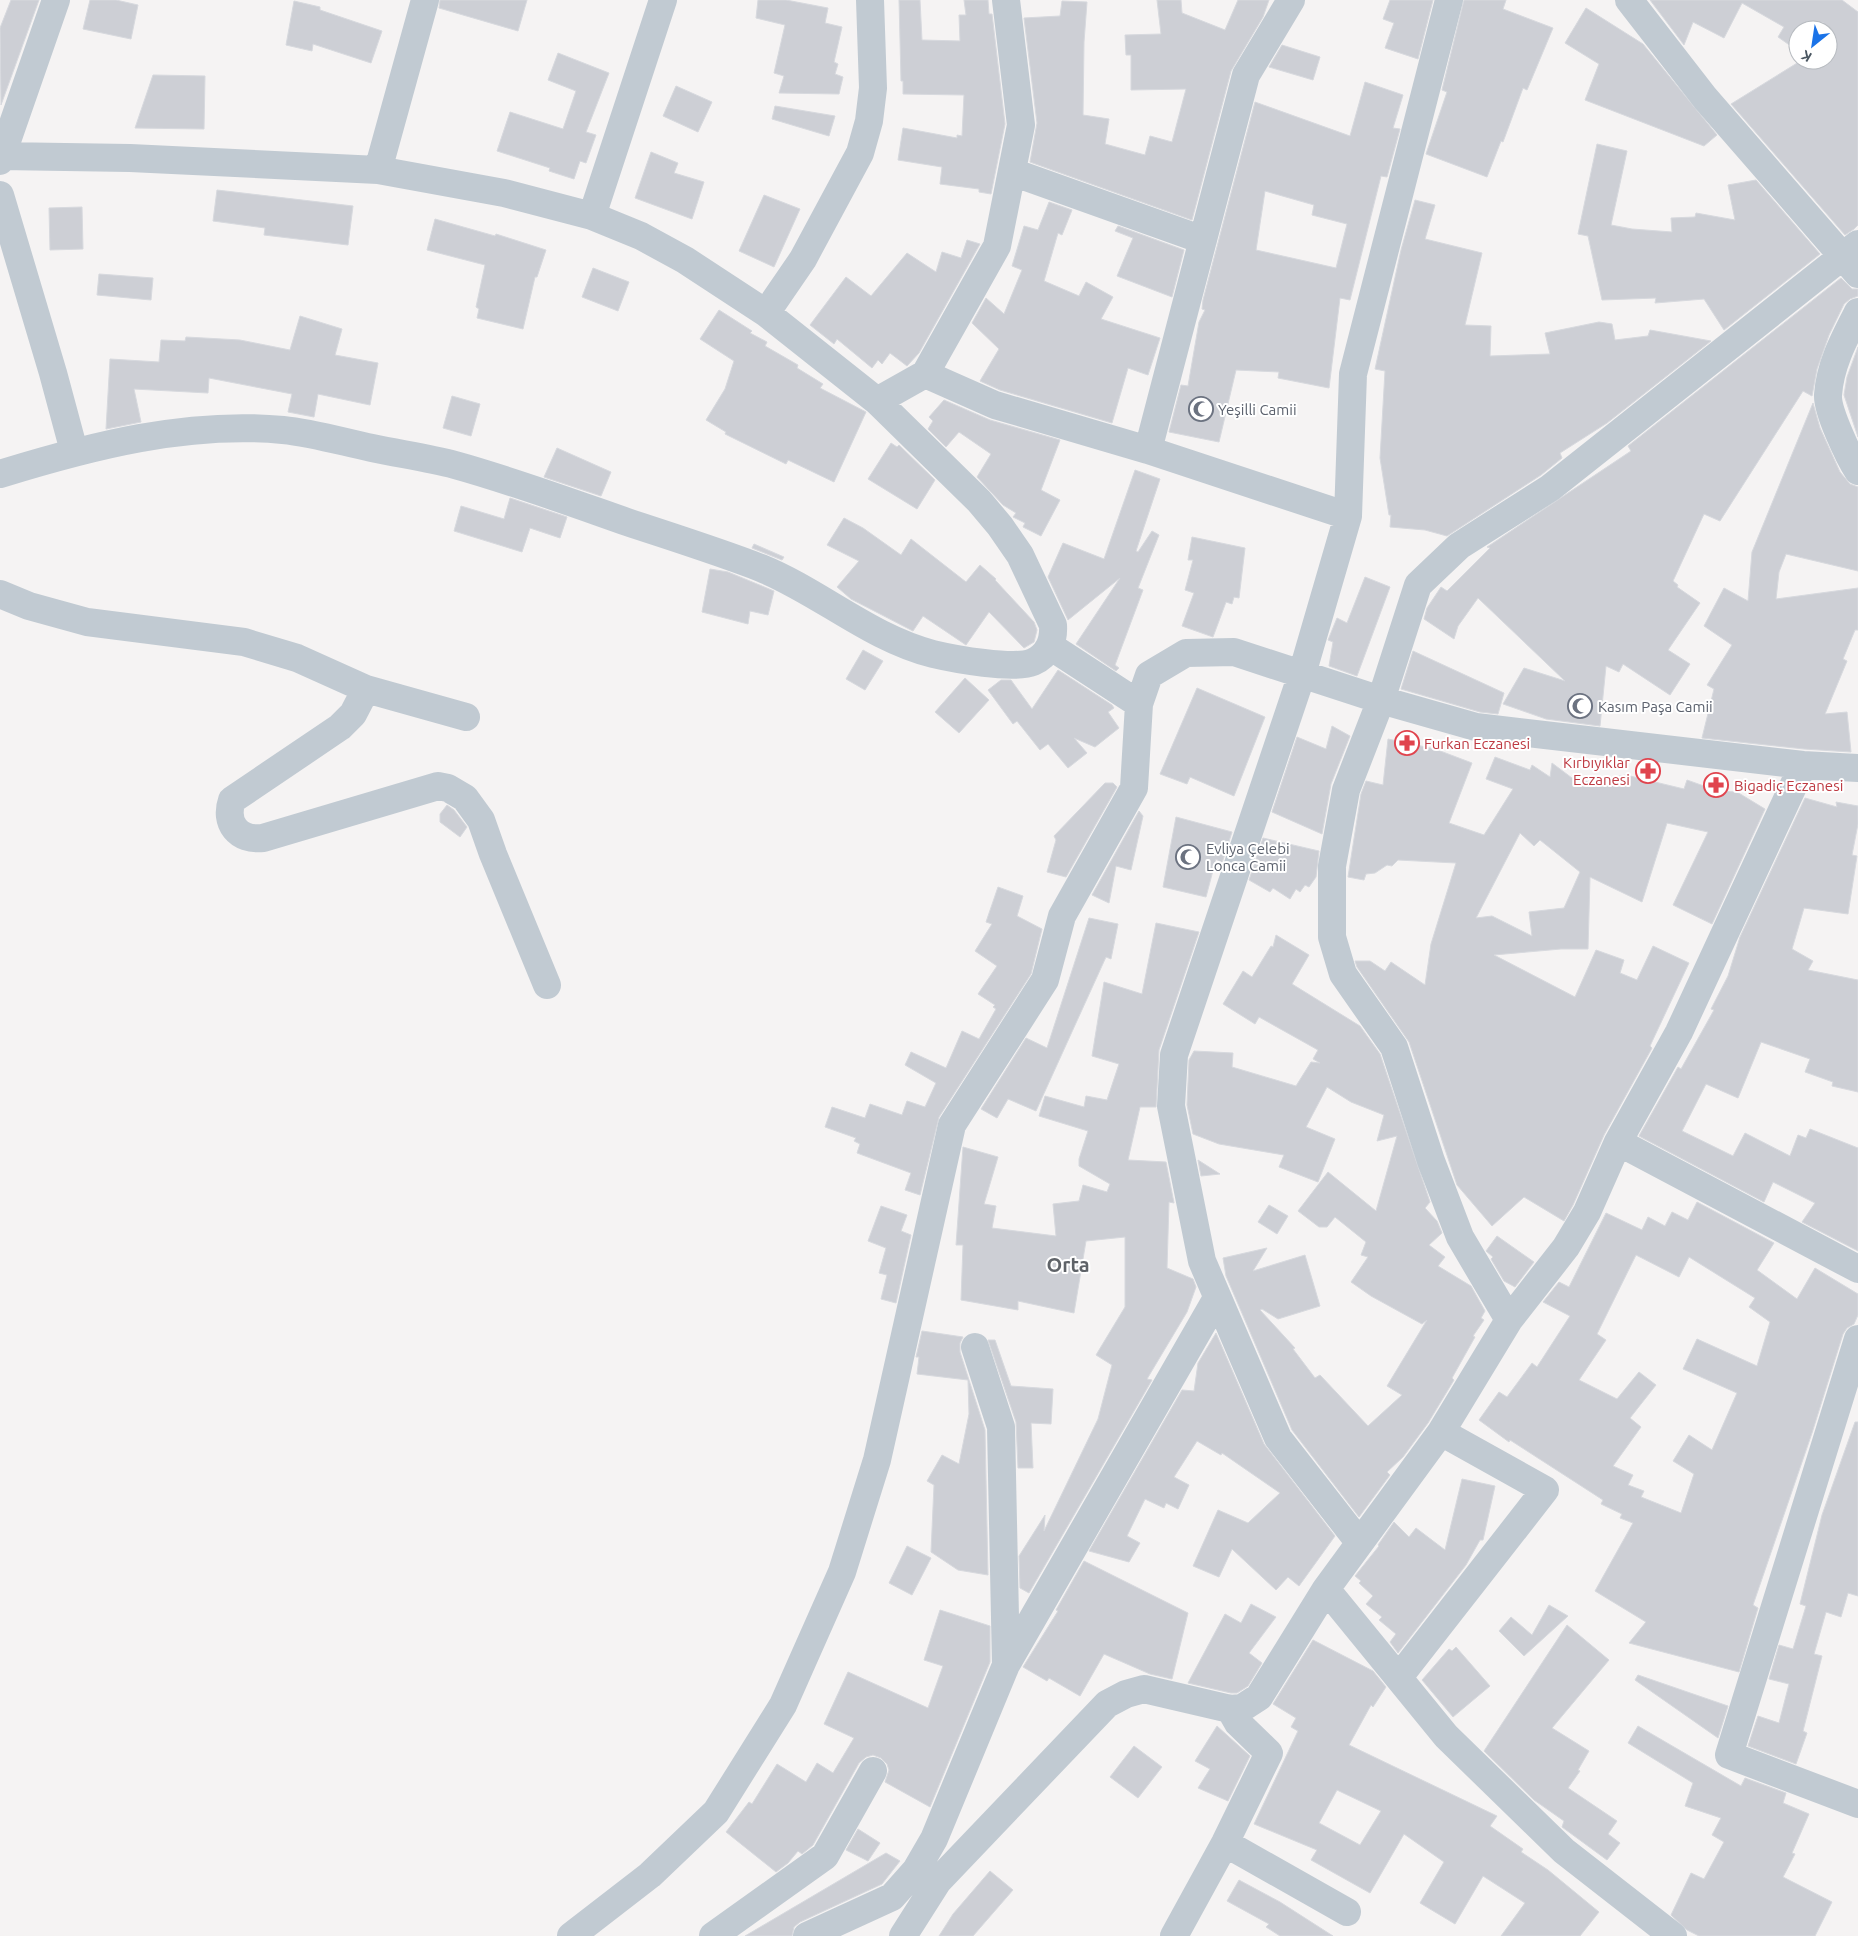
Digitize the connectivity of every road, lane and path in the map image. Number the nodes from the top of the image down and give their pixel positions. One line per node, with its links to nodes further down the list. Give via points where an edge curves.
1 (56, 0): 9 (street)
2 (663, 0): 13 (street)
3 (870, 0): 16 (street, via 873,88 869,121 860,153 802,259)
4 (1006, 0): 11 (street, via 1021,125)
5 (1291, 0): 14 (street, via 1246,76)
6 (1449, 0): 24 (street, via 1353,374)
7 (1629, 0): 15 (street, via 1705,98)
8 (420, 1): 10 (street)
9 (0, 158): 10 (street, via 130,158)
10 (378, 170): 13 (street, via 504,193)
11 (1012, 172): 14 (street); 18 (street, via 997,246)
12 (0, 195): 21 (street)
13 (592, 216): 16 (street, via 641,236 686,260)
14 (1202, 240): 20 (street)
15 (1853, 259): 29 (street, via 1550,488 1459,546 1418,585)
16 (766, 312): 19 (street)
17 (1858, 312): 22 (street, via 1837,351 1828,397 1846,452)
18 (925, 374): 19 (street); 20 (street, via 995,405)
19 (877, 401): 26 (street, via 979,501 1010,540 1053,624)
20 (1148, 450): 24 (street)
21 (74, 451): 23 (street); 26 (street, via 185,431 285,430 453,464 651,530 762,569 796,584 883,635 933,654 974,662 1023,664 1043,656)
22 (1858, 471)
23 (0, 474)
24 (1348, 516): 27 (street)
25 (0, 594): 28 (street, via 29,606 87,622 244,642 297,658)
26 (1050, 646): 30 (street)
27 (1302, 674): 29 (street); 30 (street, via 1234,652 1186,653 1149,676); 37 (street, via 1174,1055 1171,1106 1202,1261)
28 (366, 689): 31 (street); 34 (street, via 352,714 340,727 232,800 229,818 233,827 246,838 262,838 438,786 457,792 475,808 482,820)
29 (1380, 700): 32 (street, via 1476,727); 38 (street, via 1346,790 1332,866 1332,937 1342,974 1394,1047 1431,1162 1460,1237)
30 (1139, 704): 54 (street, via 1134,788 1062,916 1045,980 952,1124 877,1460 842,1572 783,1705 716,1812 650,1875)
31 (466, 717)
32 (1803, 766): 33 (street); 35 (street, via 1679,1032)
33 (1858, 768)
34 (547, 985)
35 (1618, 1142): 36 (street); 38 (street, via 1587,1212 1566,1247)
36 (1858, 1270)
37 (1217, 1298): 42 (street, via 1278,1438); 44 (street)
38 (1509, 1320): 41 (street)
39 (1858, 1339): 48 (street, via 1729,1755)
40 (975, 1347): 44 (street, via 1001,1426)
41 (1441, 1432): 42 (street); 45 (street, via 1545,1490)
42 (1359, 1542): 43 (street)
43 (1326, 1588): 45 (street); 46 (street, via 1259,1698 1242,1708)
44 (1006, 1665): 51 (street, via 934,1839 916,1870)
45 (1399, 1677): 58 (street, via 1446,1736 1564,1851)
46 (1230, 1709): 49 (street, via 1238,1723 1269,1754); 50 (street, via 1144,1689 1107,1704)
47 (873, 1771): 55 (street, via 825,1856)
48 (1858, 1804)
49 (1226, 1843): 52 (street); 57 (street)
50 (938, 1881): 51 (street); 53 (street)
51 (892, 1897): 56 (street)
52 (1347, 1912)
53 (899, 1934)
54 (571, 1936)
55 (713, 1936)
56 (807, 1936)
57 (1174, 1936)
58 (1673, 1936)

